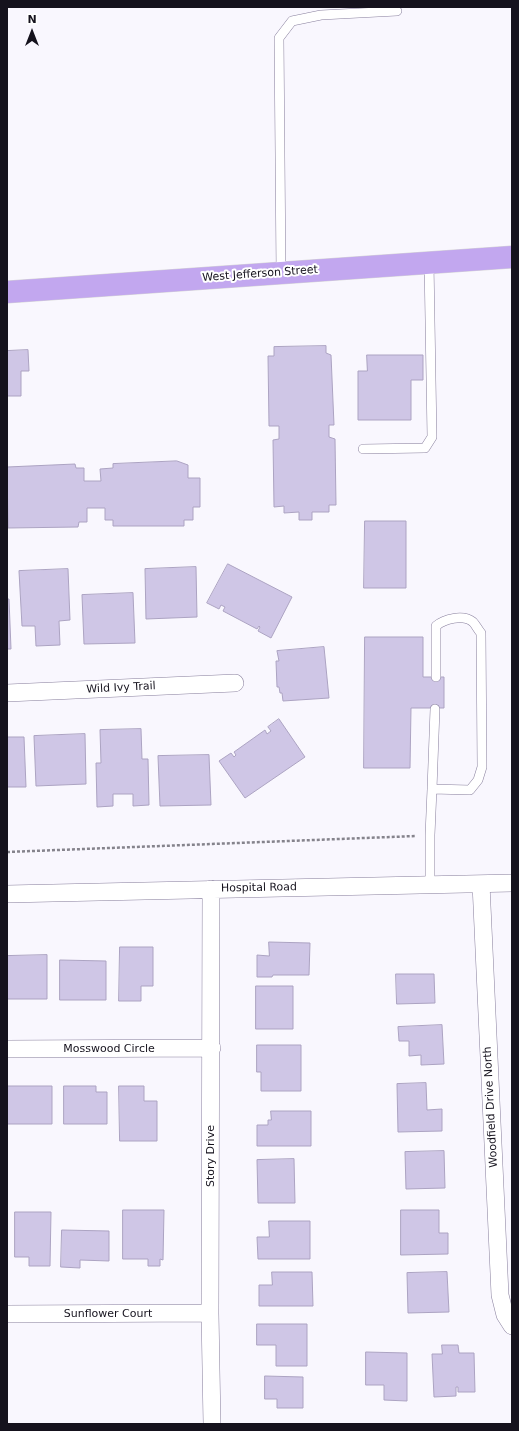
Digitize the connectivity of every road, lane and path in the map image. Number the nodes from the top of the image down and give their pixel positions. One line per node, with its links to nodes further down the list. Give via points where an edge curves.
1 (397, 11): 4 (lane, via 321,16 292,21 279,38)
2 (512, 257): 3 (main road, West Jefferson Street)
3 (429, 262): 4 (main road, West Jefferson Street); 6 (lane, via 432,437 425,448)
4 (281, 273): 5 (main road, West Jefferson Street)
5 (7, 292)
6 (363, 449)
7 (436, 677): 11 (lane, via 436,626 443,620 461,619 472,622 481,633 482,767 478,780 470,790)
8 (235, 683): 9 (street, Wild Ivy Trail)
9 (7, 693)
10 (435, 709): 11 (lane)
11 (432, 789): 12 (lane)
12 (430, 835): 13 (path); 15 (lane)
13 (7, 852)
14 (512, 883): 16 (street, Hospital Road)
15 (430, 884): 16 (street, Hospital Road); 17 (street, Hospital Road)
16 (481, 884): 23 (street, Woodfield Drive North, via 500,1295 505,1315)
17 (211, 889): 18 (street, Hospital Road); 19 (street, Story Drive)
18 (7, 894)
19 (212, 1048): 20 (street, Mosswood Circle); 21 (street, Story Drive)
20 (7, 1049)
21 (210, 1313): 22 (street, Sunflower Court); 24 (street, Story Drive)
22 (7, 1314)
23 (512, 1326)
24 (212, 1424)

